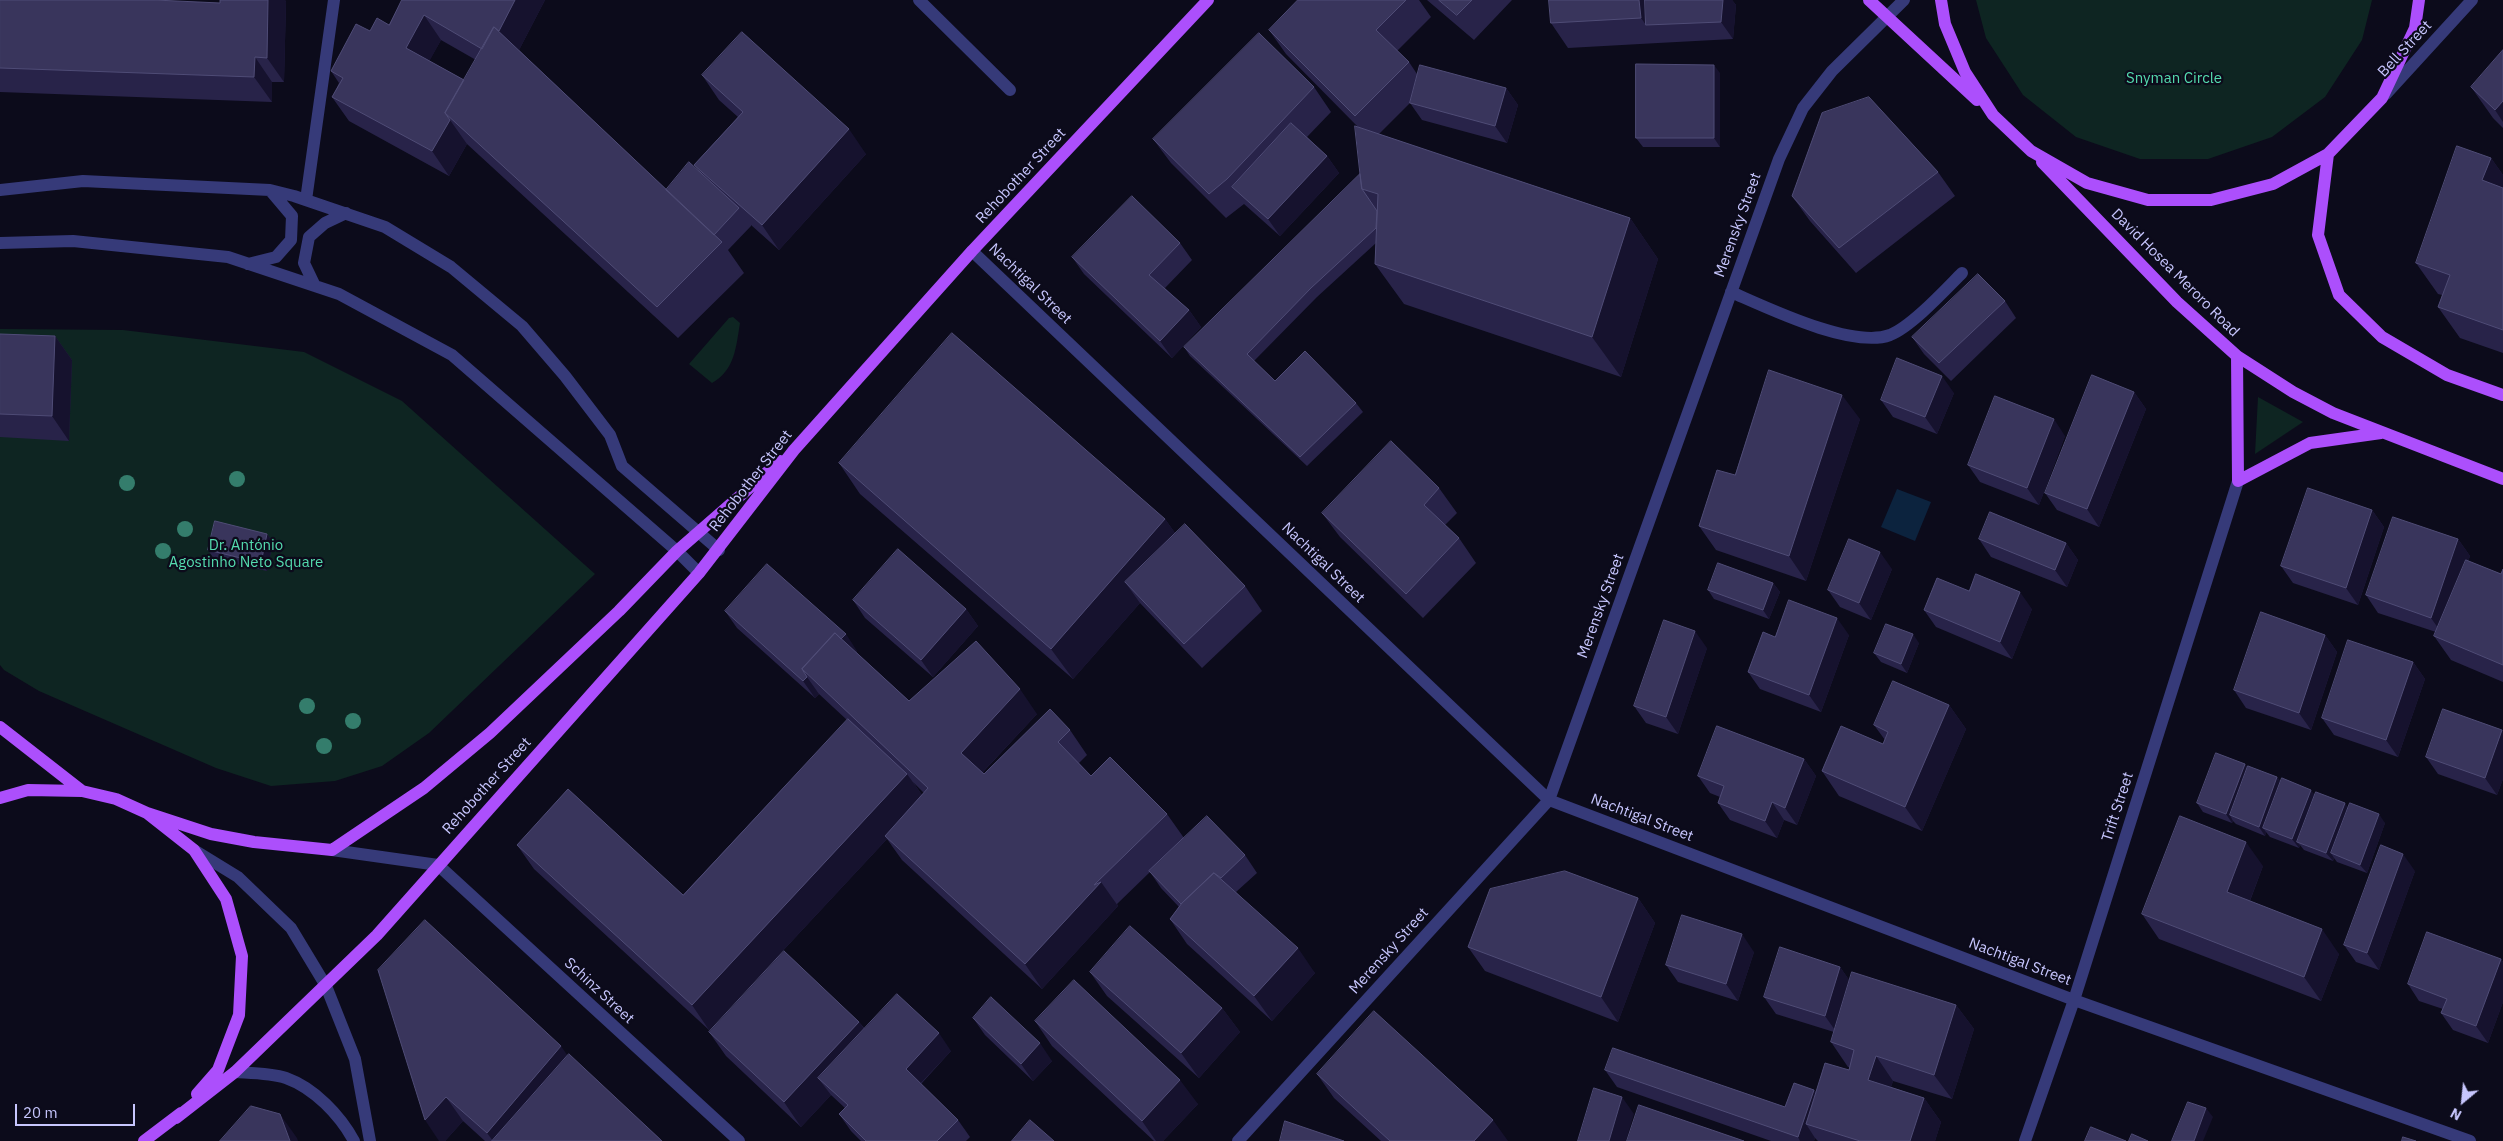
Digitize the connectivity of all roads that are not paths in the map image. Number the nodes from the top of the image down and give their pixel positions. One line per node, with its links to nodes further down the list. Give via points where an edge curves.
1 (334, 0): 17 (street)
2 (919, 0): 10 (street)
3 (1208, 0): 20 (main road, Rehobother Street)
4 (1870, 0): 9 (main road)
5 (1904, 0): 9 (street, Merensky Street)
6 (1941, 0): 12 (main road, via 1945,24 1965,72)
7 (2419, 0): 11 (main road, via 2415,28)
8 (2472, 0): 11 (street, Bell Street)
9 (1886, 15): 12 (main road); 24 (street, Merensky Street, via 1832,71 1804,108 1779,159)
10 (1010, 90)
11 (2382, 98): 14 (main road)
12 (1993, 115): 13 (main road)
13 (2031, 151): 14 (main road, via 2087,183 2148,200 2212,200 2273,184); 25 (main road, David Hosea Meroro Road, via 2178,302)
14 (2328, 154): 26 (main road, via 2318,236 2339,295 2382,338 2447,375)
15 (0, 190): 16 (street, via 83,182)
16 (270, 190): 17 (street); 21 (street, via 292,216 291,240 276,257)
17 (306, 200): 18 (street)
18 (346, 213): 23 (street, via 325,223 310,237 304,263); 31 (street, via 386,227 451,267 522,326 610,435 622,466)
19 (0, 243): 21 (street, via 73,241 228,257)
20 (972, 252): 28 (main road, Rehobother Street); 38 (street, Nachtigal Street)
21 (248, 264): 23 (street)
22 (1962, 273): 24 (street, via 1915,317 1891,334 1866,339 1799,320)
23 (315, 286): 33 (street, via 339,294 452,355)
24 (1731, 292): 38 (street, Merensky Street)
25 (2237, 356): 27 (main road, David Hosea Meroro Road, via 2293,392); 30 (main road)
26 (2503, 395)
27 (2381, 433): 29 (main road, David Hosea Meroro Road); 30 (main road, via 2310,443)
28 (794, 450): 31 (main road); 32 (main road, Rehobother Street)
29 (2503, 479)
30 (2238, 482): 44 (street, Trift Street)
31 (699, 531): 32 (street); 33 (main road)
32 (719, 550): 34 (main road, Rehobother Street)
33 (677, 551): 34 (street); 41 (main road, via 619,611 490,733 424,788)
34 (699, 574): 42 (main road, Rehobother Street)
35 (0, 727): 36 (main road)
36 (82, 790): 37 (main road, via 28,790); 39 (main road, via 116,798)
37 (0, 798)
38 (1549, 800): 44 (street, Nachtigal Street); 51 (street, Merensky Street)
39 (147, 813): 40 (main road); 41 (main road, via 211,834)
40 (194, 850): 43 (street, via 238,877 291,928); 46 (main road, via 226,899 242,956 239,1015 218,1070)
41 (332, 850): 42 (street)
42 (438, 865): 43 (main road, Rehobother Street, via 377,935); 50 (street, Schinz Street)
43 (326, 986): 45 (main road, Rehobother Street); 49 (street, via 355,1059)
44 (2074, 1000): 52 (street, Trift Street); 53 (street, Nachtigal Street)
45 (235, 1072): 46 (main road, Rehobother Street); 48 (street, via 284,1077 302,1085 315,1094)
46 (176, 1118): 47 (main road)
47 (144, 1141)
48 (354, 1141)
49 (370, 1141)
50 (739, 1141)
51 (1238, 1141)
52 (2025, 1141)
53 (2470, 1141)

